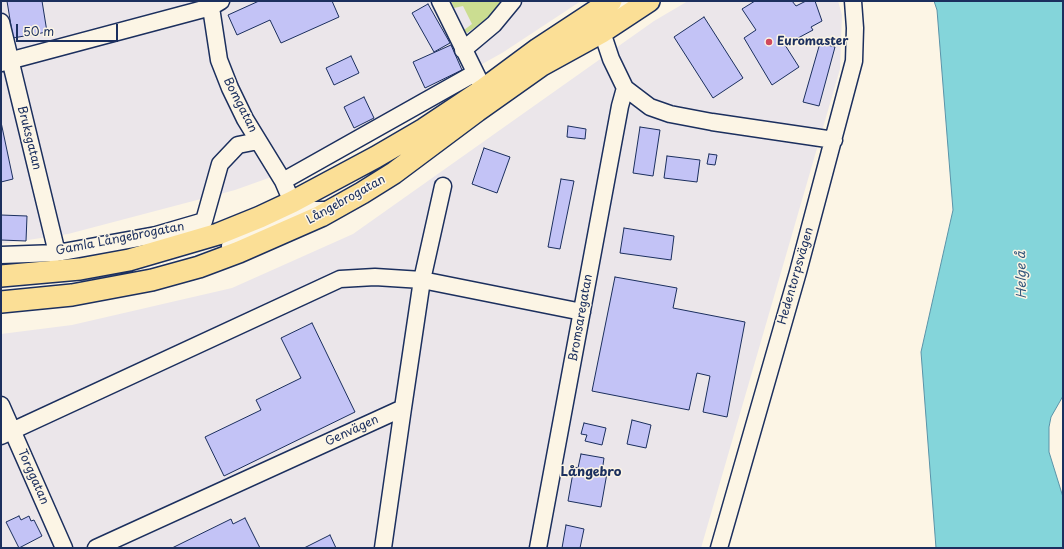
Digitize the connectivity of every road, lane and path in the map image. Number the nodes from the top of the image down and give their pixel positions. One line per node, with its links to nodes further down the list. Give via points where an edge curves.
1 (440, 1): 10 (street)
2 (513, 1): 10 (street, via 494,24)
3 (611, 1): 12 (main road, Långebrogatan, via 538,49)
4 (629, 1): 9 (street, via 604,20)
5 (649, 1): 9 (main road, Långebrogatan)
6 (853, 1): 14 (street, Hedentorpsvägen, via 854,61)
7 (214, 3): 11 (street); 15 (street, Bomgatan, via 219,60 230,88)
8 (1, 22): 11 (street, Bruksgatan)
9 (602, 32): 13 (street); 19 (main road, Långebrogatan, via 542,65 394,173)
10 (463, 50): 12 (street)
11 (6, 62): 20 (street, Bruksgatan)
12 (480, 81): 16 (street); 18 (main road, Långebrogatan, via 376,157)
13 (625, 88): 14 (street, via 650,107 670,114); 28 (street, Bromsaregatan)
14 (834, 140): 36 (street, Hedentorpsvägen)
15 (258, 141): 16 (street, Bomgatan); 20 (street, Gamla Långebrogatan, via 238,145 220,164 204,221 156,235)
16 (282, 181): 18 (street, Bomgatan)
17 (443, 186): 25 (street)
18 (292, 202): 19 (street, via 307,210); 22 (main road, Långebrogatan, via 218,234); 23 (street, via 292,211 288,216 239,241)
19 (332, 210): 23 (main road, Långebrogatan, via 239,252)
20 (57, 253): 21 (street, Gamla Långebrogatan)
21 (1, 255)
22 (107, 265): 24 (main road, Långebrogatan); 26 (street, via 53,281)
23 (198, 267): 27 (main road, Långebrogatan, via 106,290)
24 (1, 276)
25 (422, 280): 28 (street); 30 (street); 31 (street, via 375,277 340,279)
26 (1, 286)
27 (1, 302)
28 (582, 312): 35 (street, Bromsaregatan)
29 (1, 405): 31 (street, Torggatan)
30 (403, 408): 33 (street, Genvägen); 34 (street)
31 (6, 433): 32 (street, Torggatan)
32 (64, 548)
33 (96, 548)
34 (383, 548)
35 (538, 548)
36 (719, 548)

